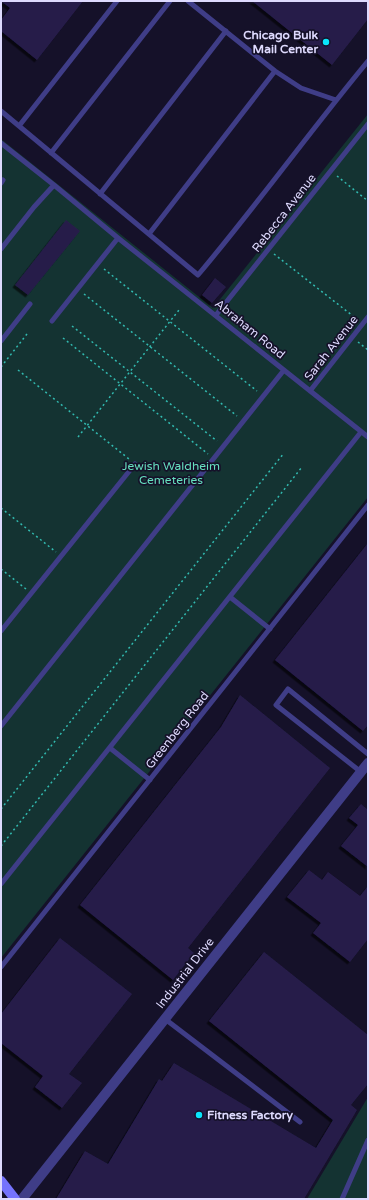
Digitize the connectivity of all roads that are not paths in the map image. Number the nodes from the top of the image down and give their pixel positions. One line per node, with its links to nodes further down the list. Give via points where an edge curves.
1 (117, 1): 10 (lane)
2 (170, 1): 12 (lane)
3 (188, 1): 4 (lane)
4 (226, 31): 6 (lane); 14 (lane)
5 (368, 61): 7 (lane)
6 (275, 70): 7 (lane, via 301,88); 15 (lane)
7 (336, 100): 15 (lane, via 198,275)
8 (1, 111): 10 (lane)
9 (368, 124): 19 (lane, Rebecca Avenue)
10 (19, 126): 12 (lane)
11 (1, 144): 13 (lane, Abraham Road)
12 (51, 153): 14 (lane)
13 (54, 185): 16 (lane, Abraham Road); 17 (lane)
14 (100, 194): 15 (lane)
15 (149, 234)
16 (118, 238): 19 (lane, Abraham Road); 21 (lane)
17 (1, 249)
18 (30, 304): 22 (lane)
19 (216, 315): 23 (lane, Abraham Road)
20 (368, 316): 24 (lane, Sarah Avenue)
21 (52, 321)
22 (1, 341)
23 (284, 370): 24 (lane, Abraham Road); 32 (lane)
24 (310, 391): 25 (lane, Abraham Road)
25 (361, 432): 26 (lane, Abraham Road); 29 (lane)
26 (368, 437)
27 (135, 464): 31 (lane)
28 (368, 505): 30 (lane, Greenberg Road)
29 (230, 597): 30 (lane); 33 (lane)
30 (270, 629): 37 (lane, Greenberg Road)
31 (1, 631)
32 (1, 726)
33 (110, 748): 37 (lane); 38 (lane)
34 (368, 754): 36 (lane, via 288,689 276,705)
35 (368, 763): 36 (street, Industrial Drive)
36 (361, 772): 40 (street, Industrial Drive)
37 (150, 780): 39 (lane, Greenberg Road)
38 (1, 884)
39 (1, 967)
40 (165, 1018): 41 (lane); 45 (street, Industrial Drive)
41 (300, 1122)
42 (368, 1140): 46 (lane)
43 (1, 1181): 44 (main road)
44 (15, 1199)
45 (22, 1199)
46 (342, 1199)

